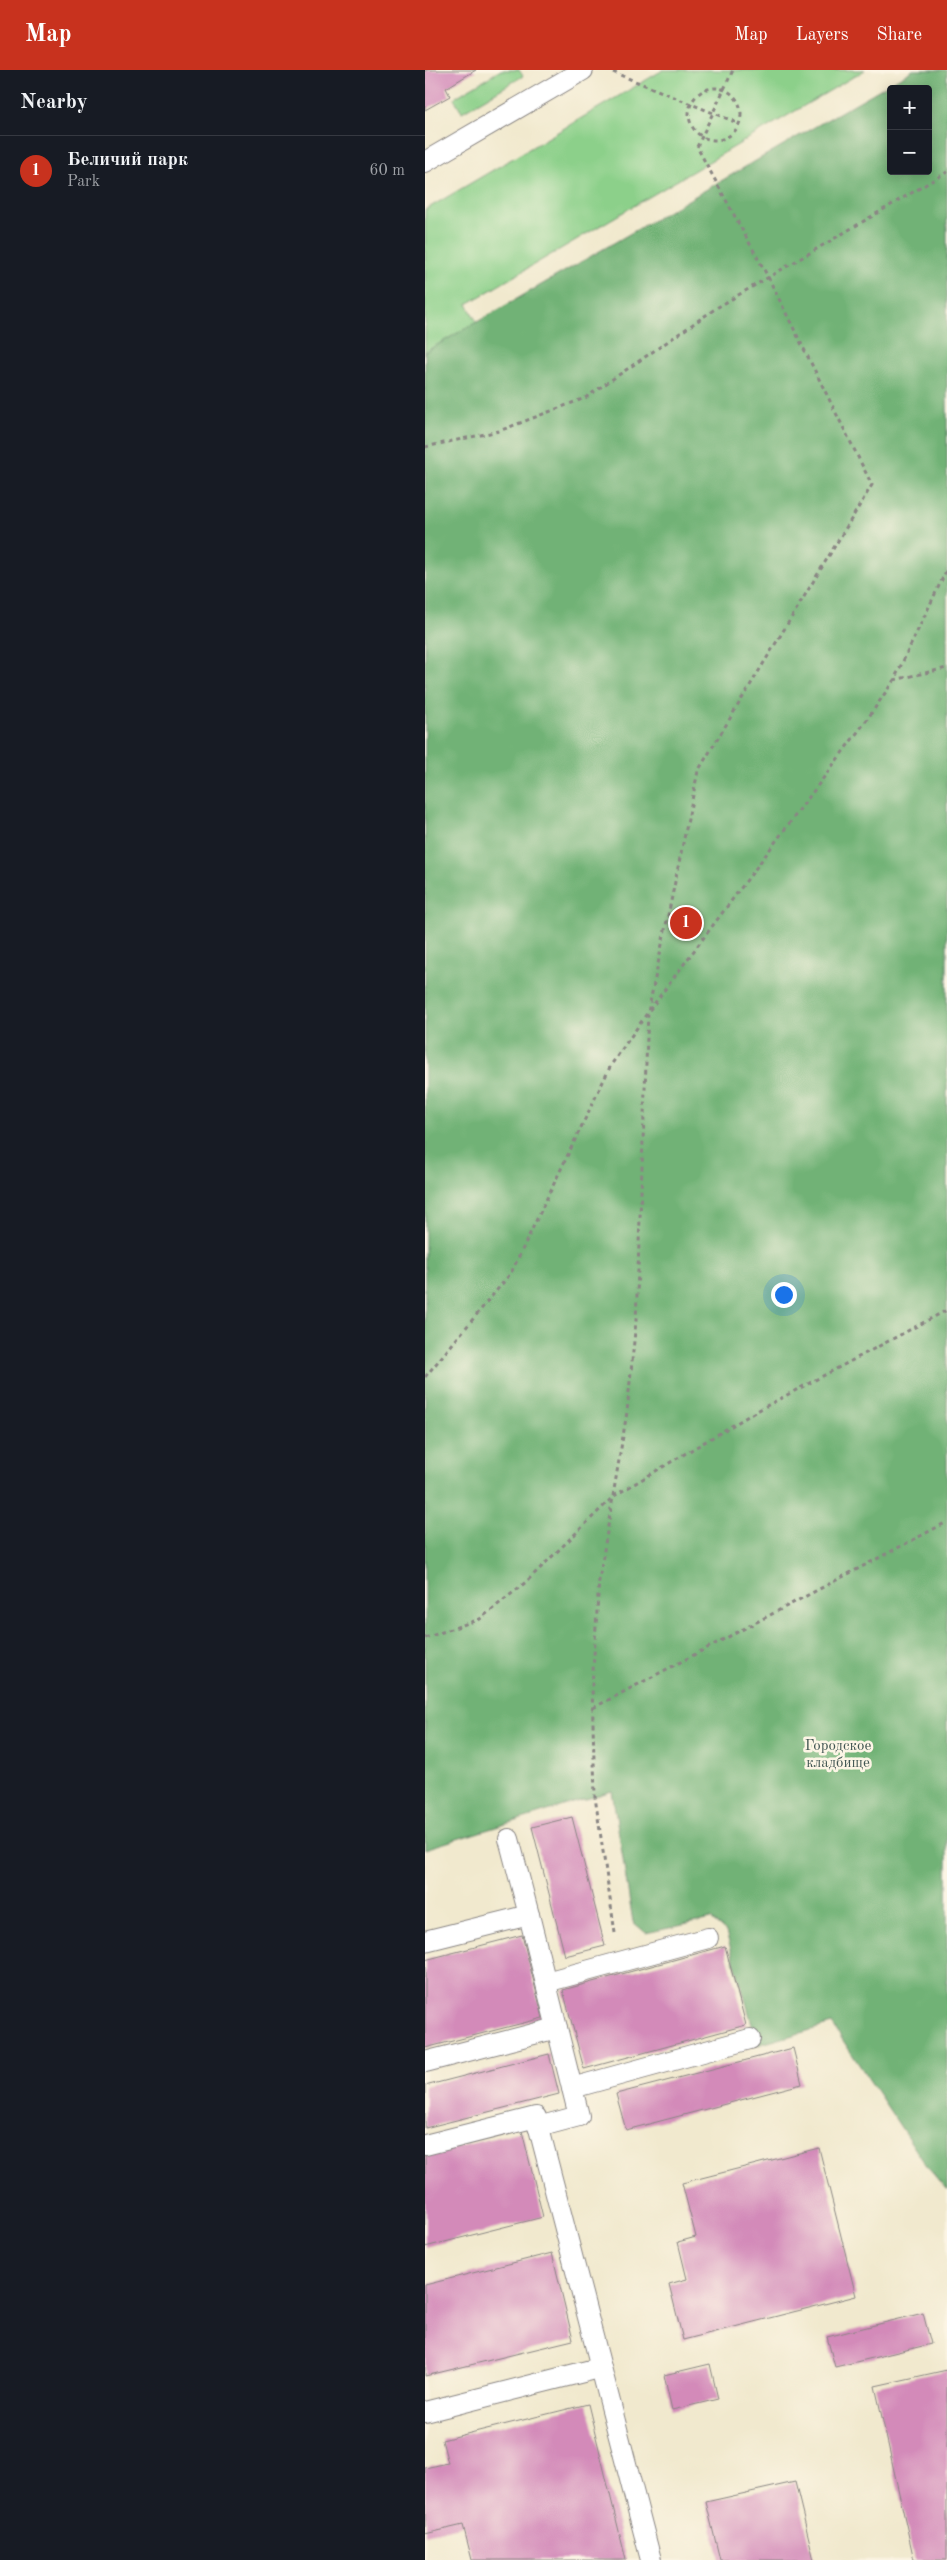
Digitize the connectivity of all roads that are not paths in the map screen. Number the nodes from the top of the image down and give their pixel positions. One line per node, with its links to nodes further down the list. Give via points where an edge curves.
1 (583, 70): 2 (lane)
2 (425, 162)
3 (509, 1839): 4 (lane)
4 (529, 1915): 6 (lane); 7 (lane)
5 (708, 1938): 7 (lane)
6 (425, 1941)
7 (546, 1982): 8 (lane)
8 (557, 2028): 10 (lane); 11 (lane)
9 (751, 2039): 11 (lane)
10 (425, 2062)
11 (572, 2088): 12 (lane, via 579,2116)
12 (538, 2127): 13 (lane, via 536,2117); 14 (lane)
13 (425, 2145)
14 (599, 2368): 15 (lane); 16 (lane)
15 (425, 2412)
16 (651, 2560)

